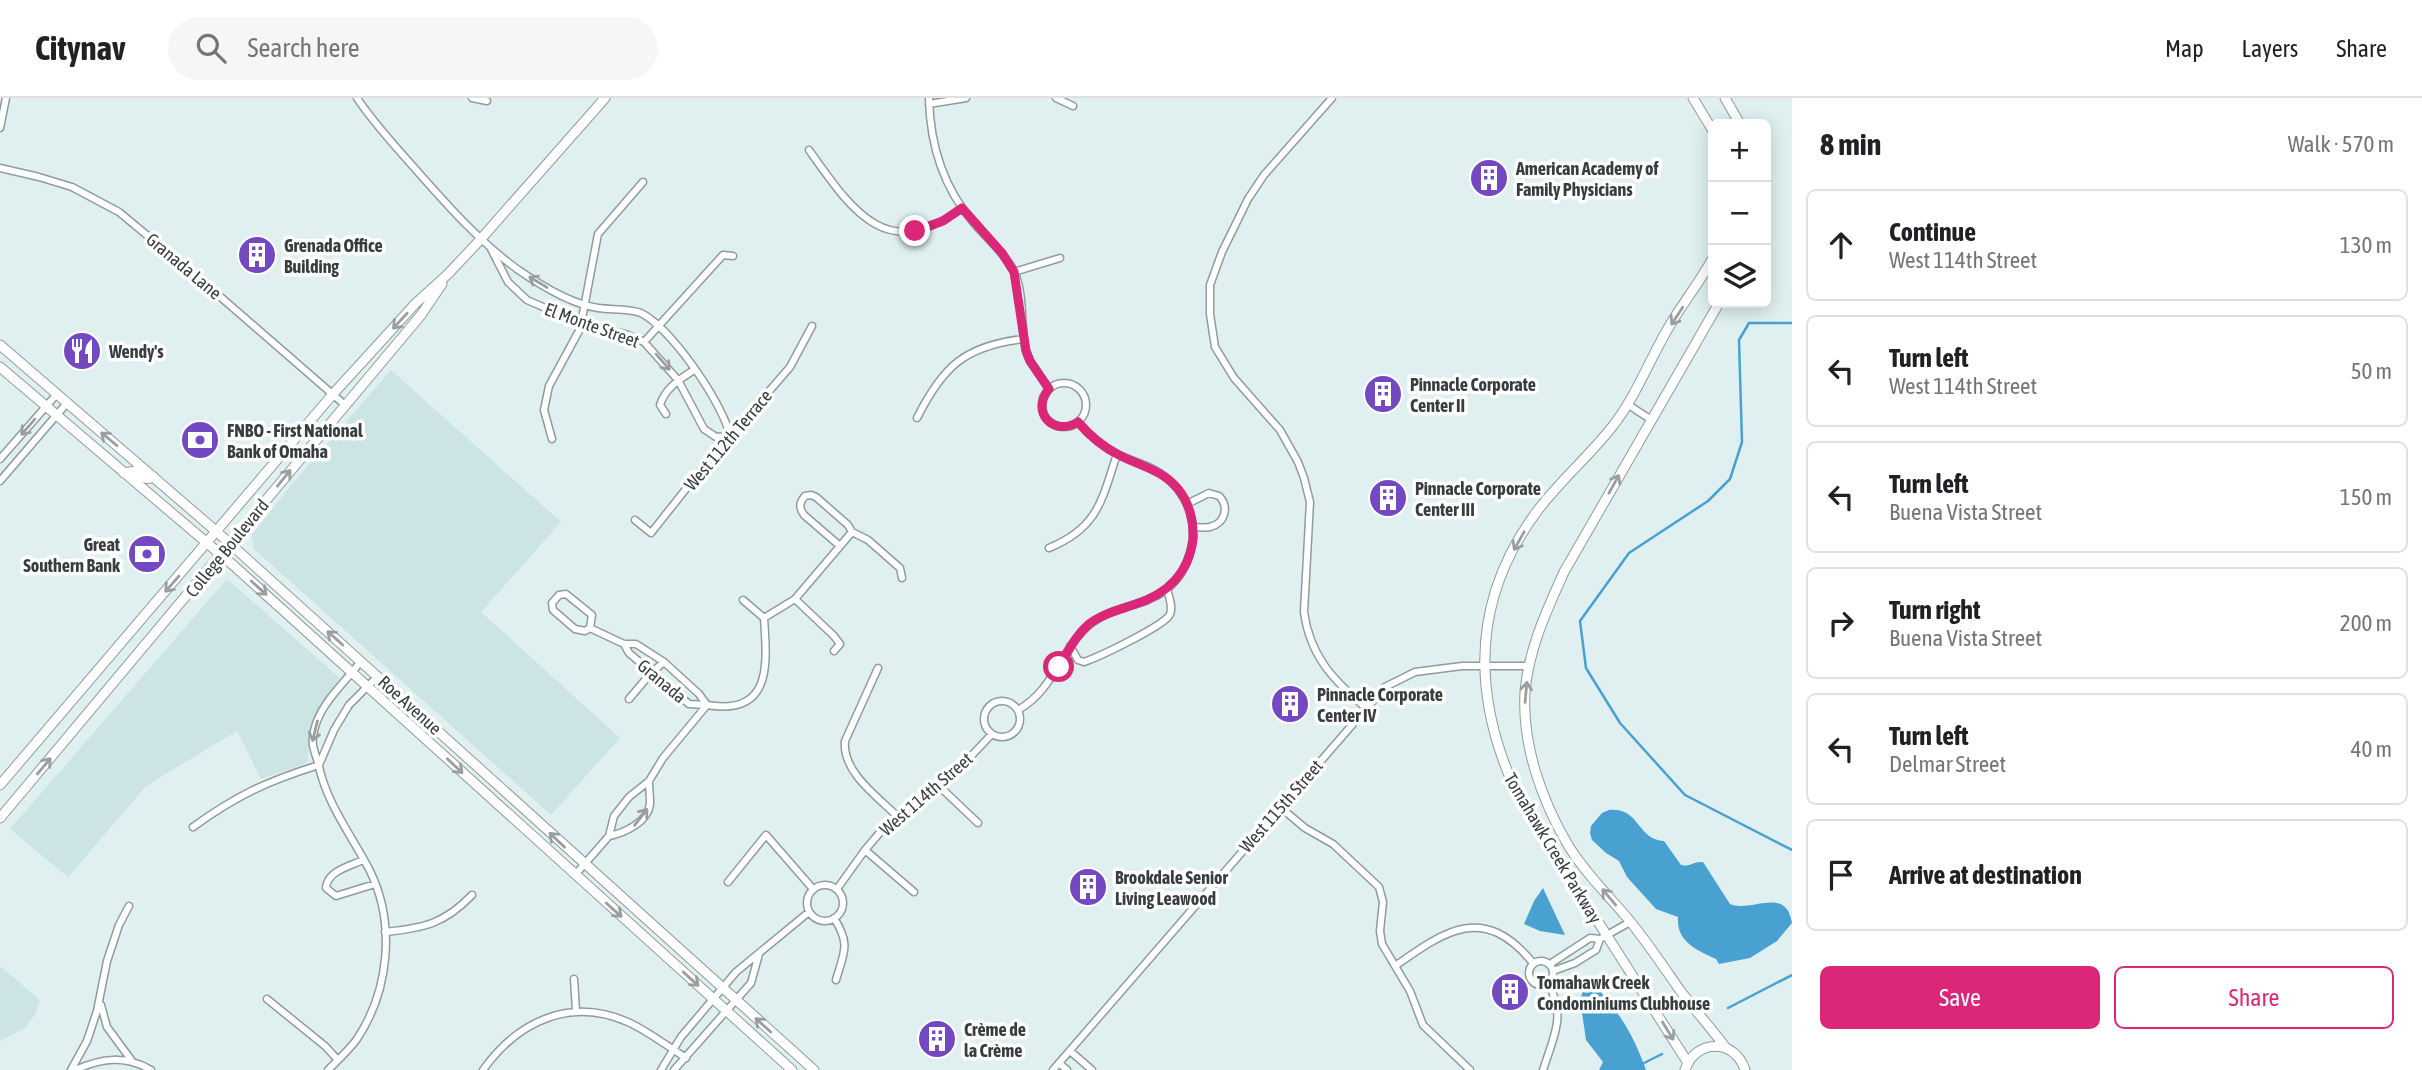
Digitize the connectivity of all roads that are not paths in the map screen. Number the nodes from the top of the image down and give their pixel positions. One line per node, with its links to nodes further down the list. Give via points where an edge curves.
1 (6, 98): 15 (street)
2 (357, 98): 20 (street, El Monte Street, via 380,130)
3 (472, 98): 10 (street)
4 (605, 98): 20 (main road, College Boulevard)
5 (966, 98): 11 (street)
6 (1056, 98): 12 (street)
7 (1332, 98): 89 (street, via 1248,199 1210,285 1210,314 1215,347 1234,378 1280,430 1301,470 1310,502 1306,624 1321,663)
8 (1693, 98): 14 (main road)
9 (1725, 98): 13 (main road)
10 (487, 100)
11 (929, 101): 19 (street, via 937,156)
12 (1073, 106)
13 (1737, 119)
14 (1708, 123)
15 (0, 128)
16 (809, 150): 19 (street, via 856,212 887,230 929,228)
17 (0, 168): 40 (street, Granada Lane, via 72,187 119,212)
18 (643, 183): 27 (street, via 598,234)
19 (962, 208): 25 (street)
20 (480, 240): 21 (street, El Monte Street); 26 (main road, College Boulevard)
21 (491, 249): 27 (street, El Monte Street, one-way to 21, via 543,286); 29 (street, El Monte Street, via 509,282 527,300)
22 (733, 256): 30 (street, via 723,255)
23 (1060, 258): 25 (street)
24 (1708, 266): 42 (main road, Tomahawk Creek Parkway, one-way to 42)
25 (1014, 272): 32 (street)
26 (448, 274): 40 (main road, College Boulevard, one-way to 40); 43 (main road, College Boulevard, via 421,315)
27 (585, 305): 29 (street); 30 (street, El Monte Street, via 639,312)
28 (1716, 308): 48 (main road, Tomahawk Creek Parkway)
29 (582, 324): 33 (street, El Monte Street); 51 (street, via 549,386 544,410)
30 (659, 326): 33 (street); 36 (street, El Monte Street)
31 (812, 326): 50 (street, West 112th Terrace, via 790,367)
32 (1023, 339): 38 (street, via 1030,361); 47 (street, via 992,344 960,359 939,379)
33 (644, 342): 37 (street, El Monte Street, one-way to 37)
34 (0, 345): 39 (main road, Roe Avenue)
35 (0, 366): 44 (main road, Roe Avenue)
36 (694, 370): 37 (street); 50 (street, El Monte Street, via 727,421)
37 (678, 380): 45 (street, via 661,400); 50 (street, El Monte Street, via 704,429 716,437)
38 (1049, 389): 49 (street, via 1042,400 1047,419 1058,427); 49 (street, via 1064,383 1078,388 1085,409)
39 (56, 394): 41 (main road, Roe Avenue); 44 (street)
40 (333, 394): 43 (street, Granada Lane); 62 (main road, College Boulevard)
41 (67, 403): 46 (street); 55 (main road, Roe Avenue, one-way to 41)
42 (1627, 404): 48 (street); 80 (main road, Tomahawk Creek Parkway, one-way to 80, via 1517,543 1500,580)
43 (345, 405): 65 (main road, College Boulevard, one-way to 43)
44 (46, 407): 46 (main road, Roe Avenue); 54 (street, one-way to 54)
45 (666, 414)
46 (56, 415): 53 (main road, Roe Avenue); 58 (street)
47 (917, 418)
48 (1650, 419): 81 (main road, Tomahawk Creek Parkway, one-way to 48, via 1543,617 1564,572)
49 (1078, 422): 52 (street)
50 (730, 436): 60 (street, West 112th Terrace, via 651,533)
51 (552, 439)
52 (1117, 454): 59 (street, via 1164,476); 67 (street, via 1101,501 1086,525)
53 (106, 457): 55 (main road, via 122,463); 56 (main road, Roe Avenue)
54 (0, 459)
55 (134, 460): 57 (main road, Roe Avenue)
56 (124, 473): 57 (main road, via 136,471 148,480); 64 (main road, Roe Avenue)
57 (154, 477): 62 (main road, Roe Avenue)
58 (0, 481)
59 (1187, 503): 61 (street, West 114th Street); 61 (street, via 1209,493 1219,496 1226,507 1212,527)
60 (635, 520)
61 (1193, 527): 70 (street, West 114th Street, via 1186,565)
62 (217, 532): 64 (main road, College Boulevard); 65 (main road, Roe Avenue)
63 (852, 532): 66 (street); 66 (street, via 816,497 801,500 804,515); 69 (street, via 900,568)
64 (207, 543): 68 (main road, Roe Avenue); 94 (main road, College Boulevard, one-way to 94)
65 (231, 544): 68 (main road, College Boulevard); 78 (main road, Roe Avenue, one-way to 65)
66 (840, 546): 71 (street)
67 (1049, 548)
68 (222, 555): 83 (main road, Roe Avenue, one-way to 83); 97 (main road, College Boulevard, one-way to 68)
69 (902, 578)
70 (1167, 589): 76 (street, West 114th Street, via 1097,619); 76 (street, via 1168,616 1137,637 1084,662)
71 (795, 599): 73 (street); 77 (street, via 834,636 840,644)
72 (743, 600): 73 (street)
73 (764, 618): 88 (street, via 766,666 760,686 736,706)
74 (590, 628): 74 (street, via 592,615 566,594 552,603 553,610 575,629); 75 (street)
75 (624, 644): 79 (street, via 636,644); 84 (street, Granada)
76 (1070, 646): 90 (street, West 114th Street, via 1045,685)
77 (834, 651)
78 (361, 661): 83 (street); 85 (main road, Roe Avenue)
79 (664, 662): 84 (street); 88 (street)
80 (1484, 666): 81 (street, West 115th Street); 89 (street, West 115th Street, via 1415,672 1385,687); 117 (main road, Tomahawk Creek Parkway, via 1486,701 1503,764)
81 (1530, 666): 115 (main road, Tomahawk Creek Parkway, one-way to 81, via 1569,847 1549,811 1525,717)
82 (878, 668): 98 (street, via 844,749 853,772)
83 (353, 672): 86 (main road, Roe Avenue); 92 (street, one-way to 92, via 325,706 314,730 312,747)
84 (651, 673): 87 (street); 88 (street, Granada, via 689,704)
85 (378, 676): 86 (street); 104 (main road, Roe Avenue, one-way to 85)
86 (369, 687): 92 (street, via 349,705); 105 (main road, Roe Avenue, one-way to 105)
87 (629, 699)
88 (707, 705): 93 (street)
89 (1366, 708): 96 (street, West 115th Street)
90 (1018, 710): 91 (street, West 114th Street, via 1020,724 1014,733); 91 (street, via 1005,701 993,703 984,718)
91 (992, 734): 95 (street, West 114th Street)
92 (319, 765): 100 (street, via 235,798); 103 (street, via 327,795)
93 (649, 781): 101 (street, via 614,816); 101 (street, one-way to 93, via 634,827 648,811)
94 (0, 785)
95 (939, 786): 98 (street, West 114th Street); 99 (street)
96 (1280, 807): 120 (street, via 1334,844 1379,887 1382,944); 134 (street, West 115th Street)
97 (1, 813)
98 (897, 816): 102 (street, West 114th Street)
99 (978, 823)
100 (193, 827)
101 (609, 836): 104 (street)
102 (865, 850): 109 (street, West 114th Street); 110 (street)
103 (363, 860): 107 (street); 107 (street, via 334,873 326,888 336,896)
104 (584, 865): 105 (street); 125 (main road, Roe Avenue)
105 (575, 875): 126 (main road, Roe Avenue, one-way to 126)
106 (728, 882): 108 (street, via 766,835)
107 (375, 884): 116 (street)
108 (813, 889): 109 (street, via 825,884); 113 (street, via 807,900)
109 (837, 889): 114 (street, via 843,904)
110 (914, 892)
111 (472, 895): 116 (street, via 445,919)
112 (129, 906): 127 (street, via 107,961)
113 (810, 912): 114 (street, via 818,919); 118 (street)
114 (834, 918): 123 (street, via 845,943)
115 (1630, 922): 117 (street); 132 (main road, Tomahawk Creek Parkway)
116 (385, 932): 136 (street, via 382,987 367,1022)
117 (1603, 937): 121 (street, via 1590,938); 121 (street, via 1596,950 1575,963); 139 (main road, Tomahawk Creek Parkway, one-way to 139)
118 (759, 954): 125 (street); 129 (street, via 751,983)
119 (1533, 963): 120 (street, via 1508,937 1467,927 1448,931); 121 (street, via 1544,961); 124 (street, via 1530,978 1539,985)
120 (1395, 966): 151 (street, via 1423,1025)
121 (1552, 967): 124 (street)
122 (574, 979): 130 (street)
123 (836, 980)
124 (1548, 984): 152 (street, via 1559,1014)
125 (722, 988): 126 (street); 129 (main road, Roe Avenue)
126 (713, 998): 131 (main road, Roe Avenue); 133 (street)
127 (100, 999): 137 (street, via 107,1027); 140 (street)
128 (267, 999): 136 (street)
129 (737, 1001): 131 (street); 147 (main road, Roe Avenue, one-way to 129)
130 (576, 1012): 133 (street, via 614,1017); 143 (street, via 554,1015 522,1029)
131 (727, 1012): 135 (street); 146 (main road, Roe Avenue)
132 (1726, 1048): 139 (main road, via 1704,1048); 153 (main road, Tomahawk Creek Parkway, via 1738,1056)
133 (673, 1049): 135 (street); 144 (street)
134 (1070, 1051): 138 (street, West 115th Street); 150 (street)
135 (685, 1058): 145 (street)
136 (338, 1060): 142 (street)
137 (132, 1061): 140 (street, via 93,1062); 141 (street)
138 (1059, 1063): 148 (street, West 115th Street); 149 (street)
139 (1686, 1068)
140 (73, 1070)
141 (151, 1070)
142 (328, 1070)
143 (482, 1070)
144 (661, 1070)
145 (674, 1070)
146 (792, 1070)
147 (814, 1070)
148 (1053, 1070)
149 (1067, 1070)
150 (1092, 1070)
151 (1470, 1070)
152 (1543, 1070)
153 (1745, 1070)

